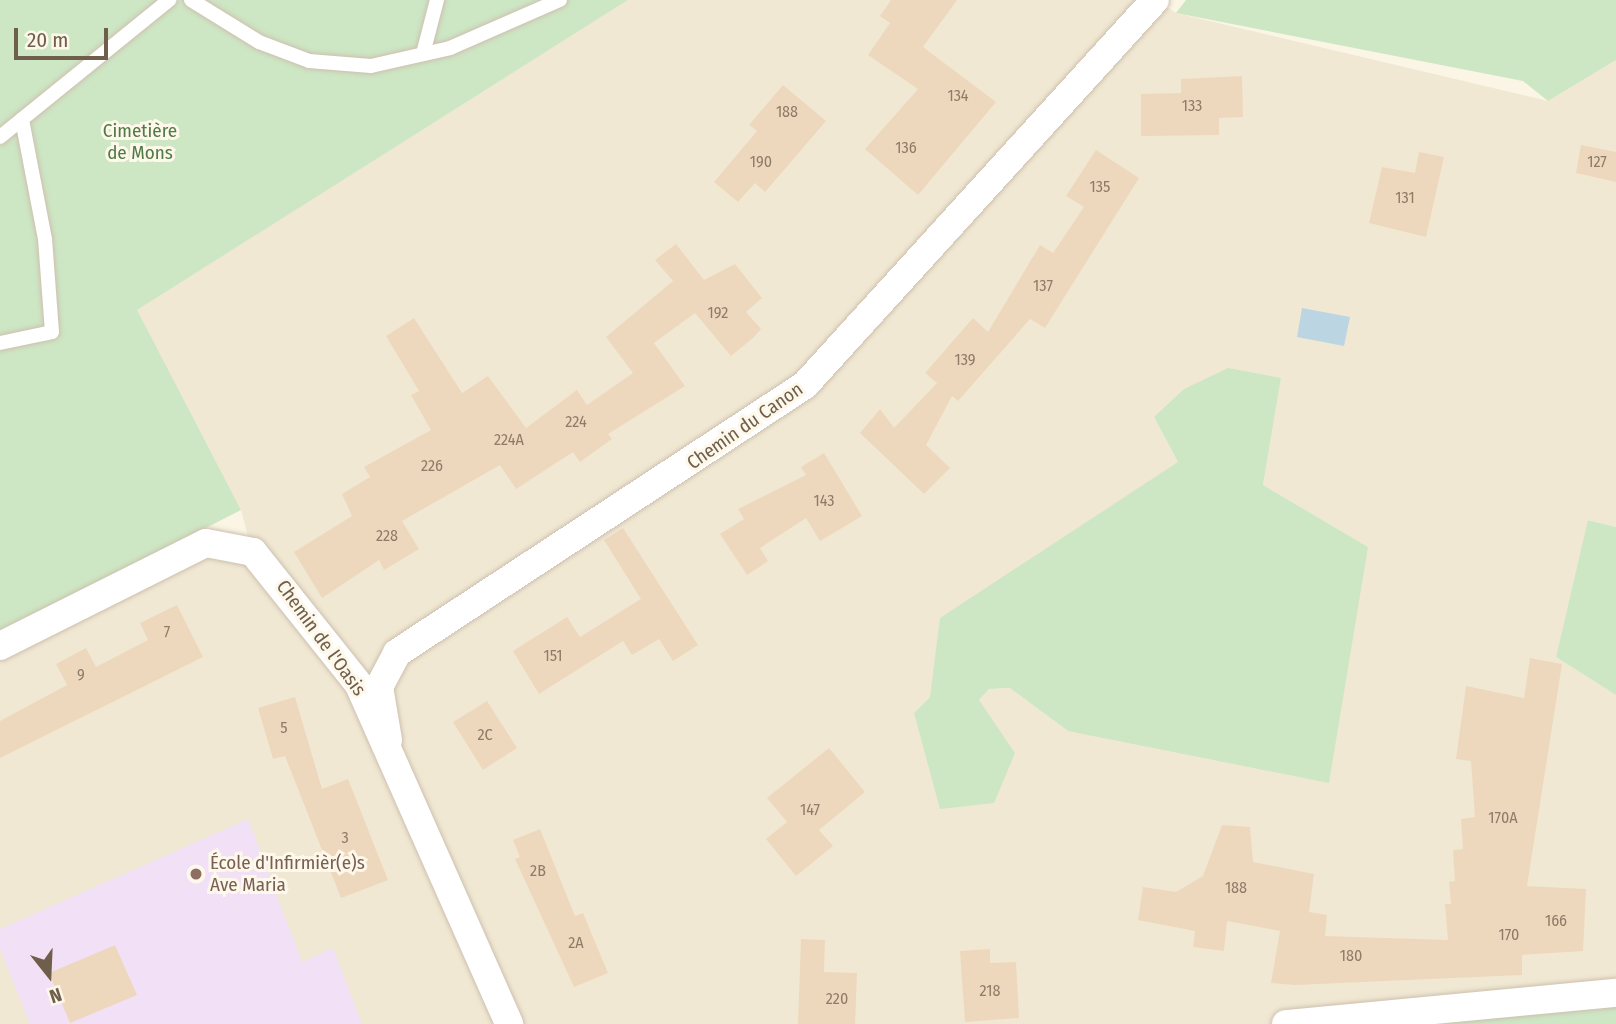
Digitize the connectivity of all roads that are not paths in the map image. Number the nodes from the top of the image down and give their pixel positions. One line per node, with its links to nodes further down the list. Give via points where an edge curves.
1 (169, 0): 7 (lane)
2 (191, 0): 6 (lane, via 259,42 309,61 371,66)
3 (437, 0): 6 (lane)
4 (561, 0): 6 (lane)
5 (1155, 0): 11 (street, Chemin du Canon, via 805,385 397,653 379,687)
6 (423, 54)
7 (22, 120): 8 (lane); 9 (lane, via 45,239 52,332)
8 (0, 136)
9 (0, 343)
10 (0, 646): 11 (street, Chemin de l'Oasis, via 185,551 206,543 234,544 269,568 359,685)
11 (388, 740): 13 (street, Chemin de l'Oasis)
12 (1616, 993): 14 (street)
13 (509, 1024)
14 (1286, 1024)

